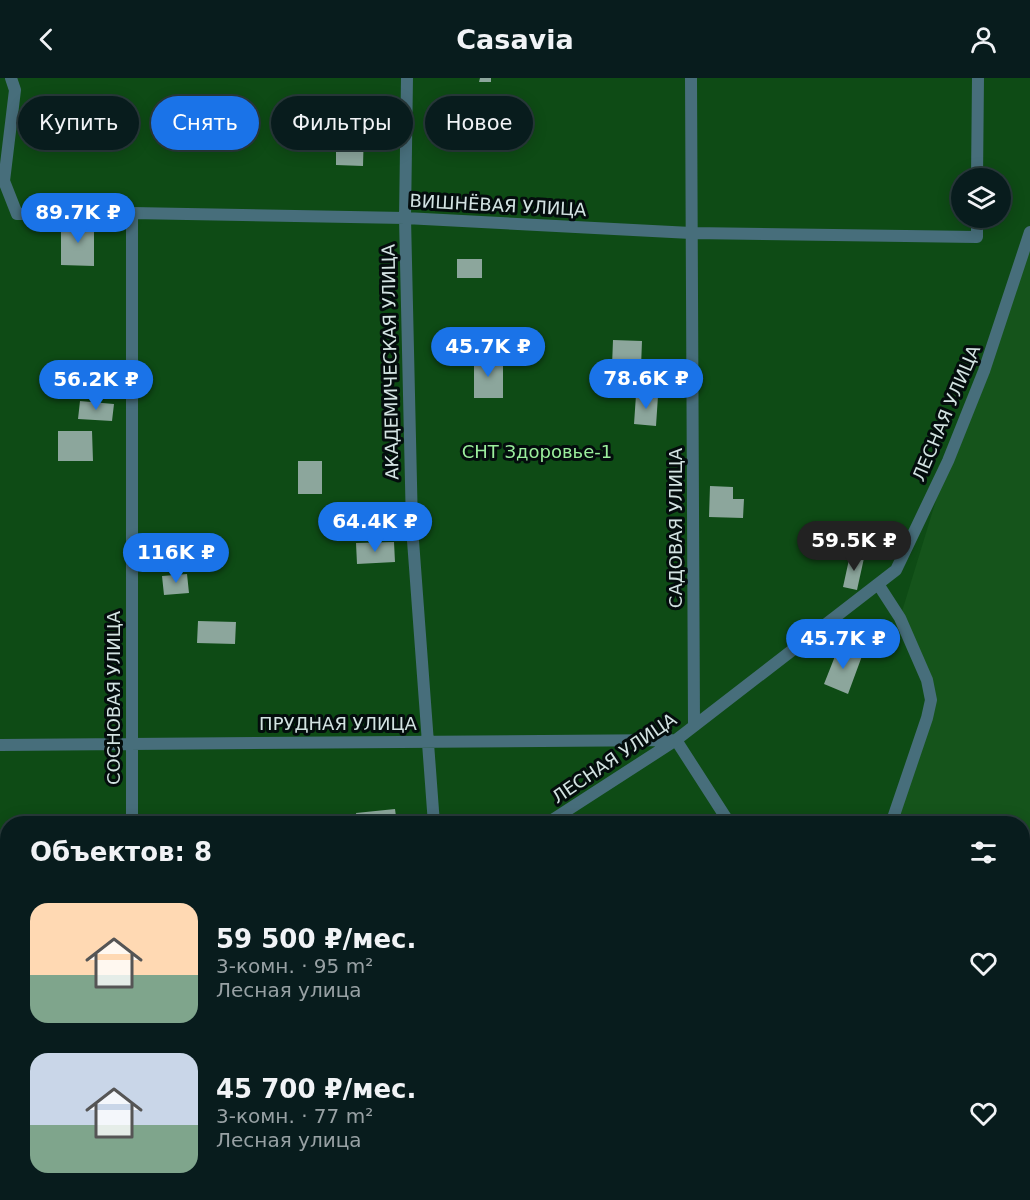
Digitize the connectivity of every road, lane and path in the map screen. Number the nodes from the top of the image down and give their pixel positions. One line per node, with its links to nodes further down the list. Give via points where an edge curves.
1 (11, 78): 6 (street, ВИШНЁВАЯ УЛИЦА, via 15,90 4,181 17,214)
2 (407, 78): 7 (street, АКАДЕМИЧЕСКАЯ УЛИЦА)
3 (690, 78): 10 (street, САДОВАЯ УЛИЦА)
4 (978, 78): 5 (street)
5 (977, 168)
6 (132, 213): 7 (street, ВИШНЁВАЯ УЛИЦА); 15 (street, СОСНОВАЯ УЛИЦА)
7 (405, 218): 10 (street, ВИШНЁВАЯ УЛИЦА); 13 (street, АКАДЕМИЧЕСКАЯ УЛИЦА, via 412,527)
8 (977, 228): 10 (street, ВИШНЁВАЯ УЛИЦА, via 977,237)
9 (1030, 232): 11 (street, ЛЕСНАЯ УЛИЦА, via 1003,321 948,461 896,570)
10 (691, 233): 12 (street, САДОВАЯ УЛИЦА)
11 (878, 584): 12 (street, ЛЕСНАЯ УЛИЦА); 21 (street, via 900,618 927,680 931,700)
12 (694, 725): 14 (street, ЛЕСНАЯ УЛИЦА)
13 (429, 740): 14 (street, ПРУДНАЯ УЛИЦА); 15 (street, ПРУДНАЯ УЛИЦА); 18 (street, АКАДЕМИЧЕСКАЯ УЛИЦА)
14 (676, 740): 19 (street, ЛЕСНАЯ УЛИЦА); 20 (street)
15 (131, 743): 16 (street, ПРУДНАЯ УЛИЦА); 17 (street, СОСНОВАЯ УЛИЦА)
16 (0, 745)
17 (132, 816)
18 (434, 816)
19 (558, 816)
20 (725, 816)
21 (894, 816)

